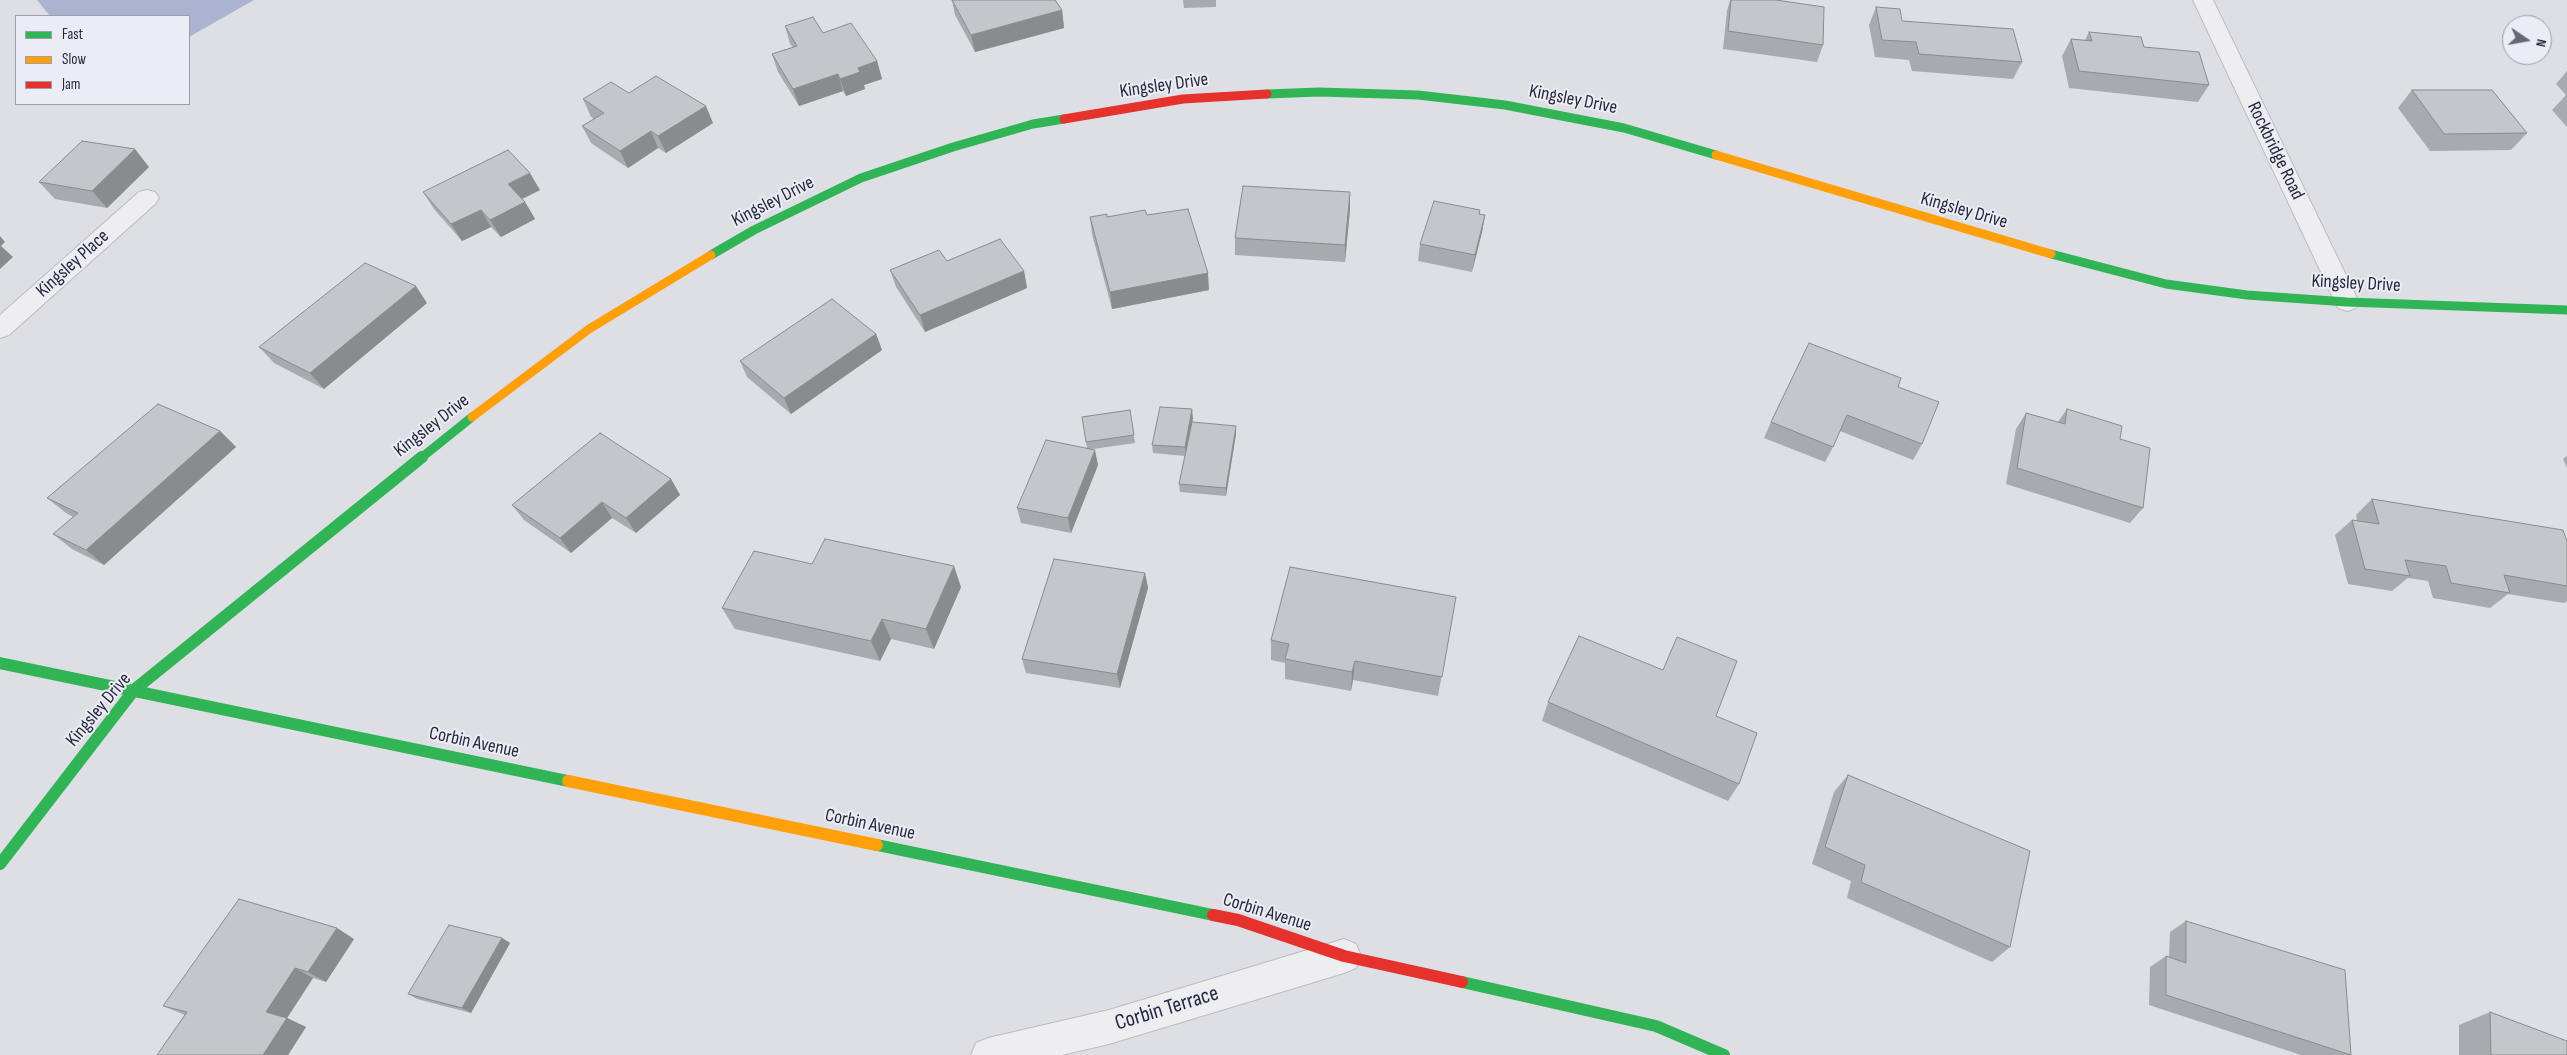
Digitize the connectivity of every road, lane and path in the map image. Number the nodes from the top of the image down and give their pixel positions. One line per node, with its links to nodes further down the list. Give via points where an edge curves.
1 (2203, 0): 3 (street, Rockbridge Road)
2 (147, 198): 5 (street, Kingsley Place)
3 (2348, 302): 4 (street, Kingsley Drive); 7 (street, Kingsley Drive, via 2247,295 2166,284 2034,250 1624,128 1505,105 1418,95 1320,92 1245,95 1183,99 1033,124 860,178 754,230 632,301 589,329 441,440)
4 (2567, 310)
5 (0, 329)
6 (0, 663): 7 (street, Corbin Avenue)
7 (134, 690): 8 (street, Kingsley Drive); 9 (street, Corbin Avenue, via 1238,920)
8 (0, 864)
9 (1344, 956): 10 (street, Corbin Terrace, via 1109,1027); 11 (street, Corbin Avenue, via 1656,1026)
10 (988, 1055)
11 (1724, 1055)

